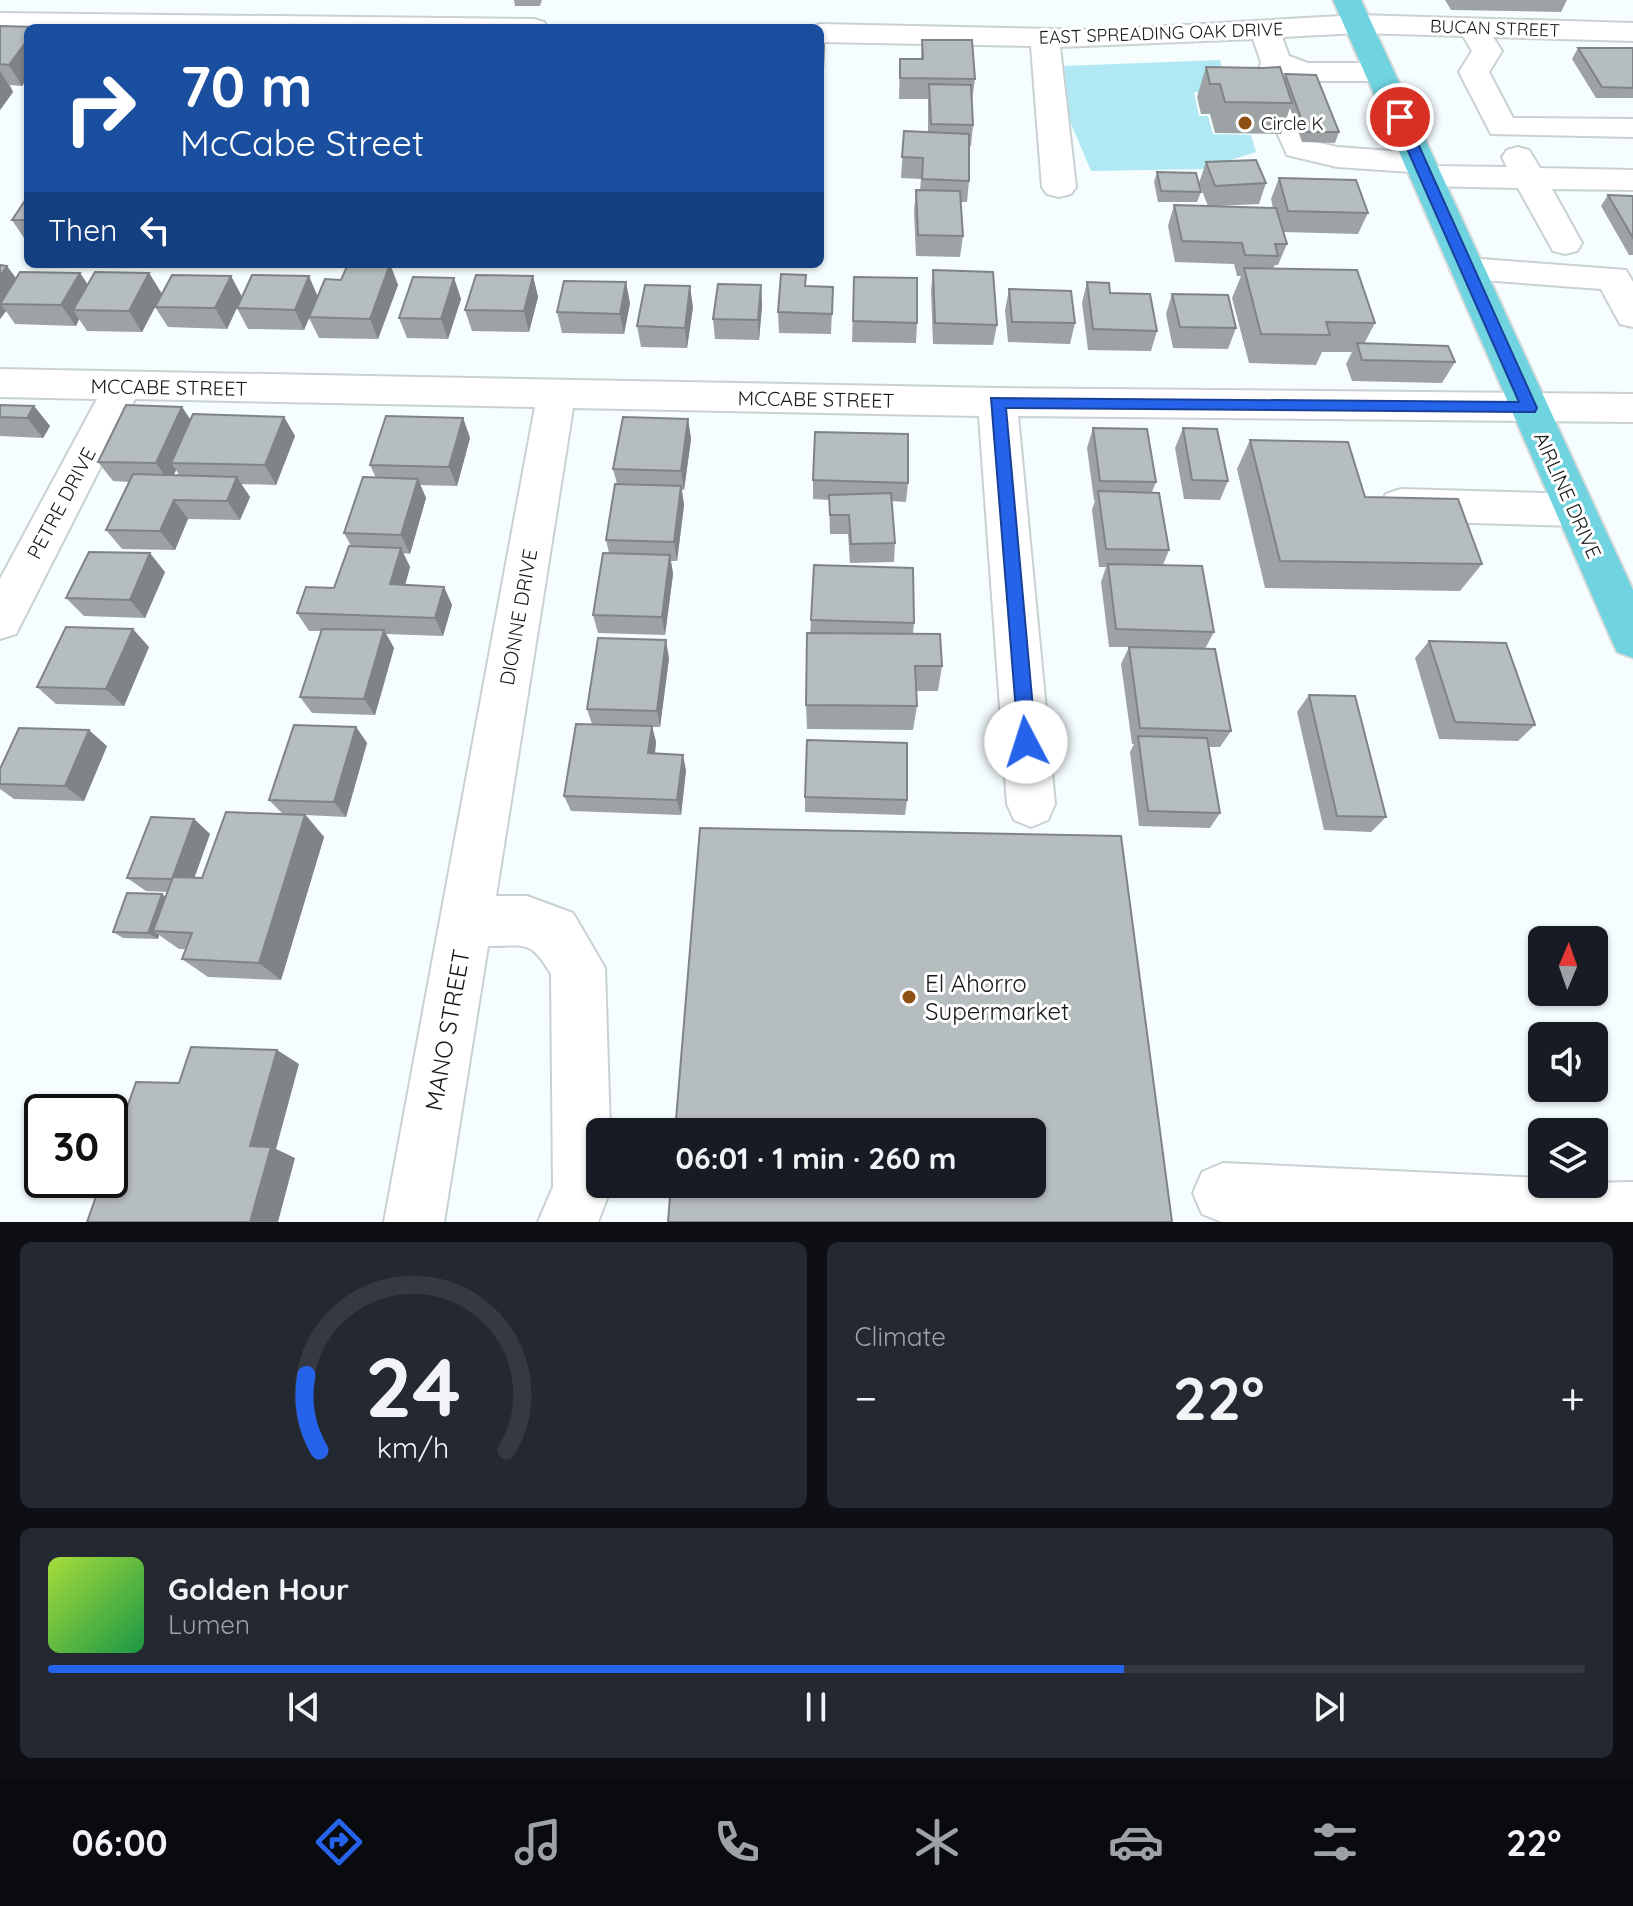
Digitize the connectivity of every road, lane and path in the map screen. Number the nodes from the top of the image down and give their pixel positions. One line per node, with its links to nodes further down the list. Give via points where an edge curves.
1 (1580, 0): 8 (street)
2 (174, 11): 4 (street); 5 (street)
3 (1352, 12): 6 (street, BUCAN STREET); 7 (street, EAST SPREADING OAK DRIVE); 13 (main road, AIRLINE DRIVE)
4 (0, 22)
5 (284, 24)
6 (1472, 27): 8 (street, BUCAN STREET); 15 (street, via 1487,51 1474,72)
7 (1264, 28): 11 (street, EAST SPREADING OAK DRIVE); 12 (street)
8 (1601, 31): 9 (street, BUCAN STREET)
9 (1633, 32)
10 (824, 33): 11 (street, EAST SPREADING OAK DRIVE)
11 (1045, 39): 20 (street)
12 (1276, 62): 14 (street); 14 (street, via 1271,85 1294,145 1319,155)
13 (1379, 72): 14 (street); 17 (main road, AIRLINE DRIVE)
14 (1331, 115): 17 (street)
15 (1502, 127): 16 (street); 18 (street)
16 (1633, 128)
17 (1423, 169): 18 (street); 22 (main road, AIRLINE DRIVE)
18 (1530, 178): 19 (street); 21 (street)
19 (1633, 180)
20 (1059, 187)
21 (1565, 243)
22 (1468, 270): 23 (street, via 1613,278); 28 (main road, AIRLINE DRIVE)
23 (1633, 315)
24 (0, 383): 25 (street, MCCABE STREET)
25 (123, 386): 26 (street, MCCABE STREET); 32 (street, PETRE DRIVE)
26 (556, 395): 27 (street, MCCABE STREET); 35 (street, DIONNE DRIVE)
27 (997, 402): 28 (street, MCCABE STREET); 34 (street)
28 (1529, 408): 29 (street, MCCABE STREET); 31 (main road, AIRLINE DRIVE)
29 (1633, 408)
30 (1361, 504): 31 (street)
31 (1575, 510): 33 (main road, AIRLINE DRIVE)
32 (0, 621)
33 (1633, 639)
34 (1031, 804)
35 (480, 839): 36 (street, MANO STREET)
36 (466, 921): 39 (street, MANO STREET); 40 (street, via 527,921 555,931 578,968 582,1188)
37 (1223, 1193): 38 (street)
38 (1633, 1212)
39 (414, 1222)
40 (568, 1222)

